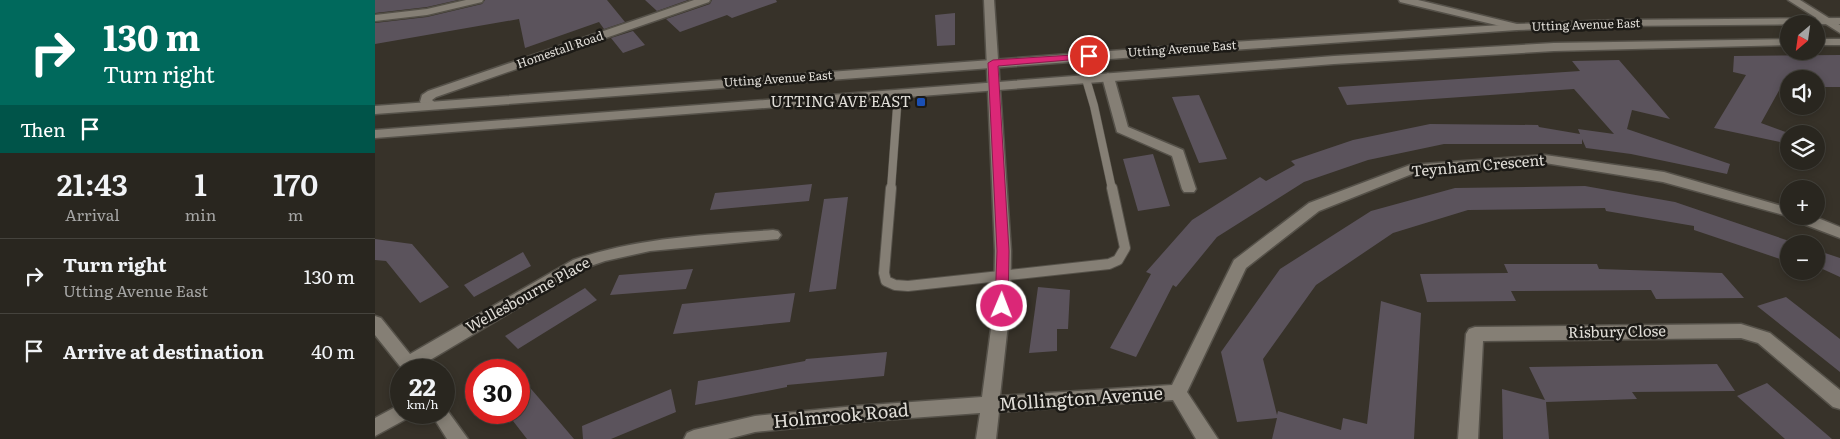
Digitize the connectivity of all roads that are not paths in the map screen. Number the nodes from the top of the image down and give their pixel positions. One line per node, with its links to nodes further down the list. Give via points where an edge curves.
1 (478, 0): 6 (street, via 451,8)
2 (705, 0): 19 (street, Homestall Road, via 432,94 426,102)
3 (989, 0): 14 (street)
4 (1404, 0): 9 (street)
5 (1793, 0): 7 (street)
6 (375, 18)
7 (1827, 21): 8 (street, Utting Avenue East); 9 (street, Utting Avenue East); 10 (street)
8 (1840, 21)
9 (1517, 27): 14 (street, Utting Avenue East)
10 (1840, 30)
11 (1780, 42): 15 (street, Utting Avenue East, via 1554,47)
12 (1825, 42): 13 (street)
13 (1840, 42)
14 (993, 63): 17 (street); 19 (street, Utting Avenue East)
15 (1108, 77): 16 (street, Utting Avenue East); 22 (street, via 1122,129 1178,153)
16 (1086, 79): 17 (street, Utting Avenue East); 27 (lane, via 1125,248 1123,254 1109,264)
17 (993, 86): 18 (street, Utting Avenue East); 27 (street)
18 (898, 94): 21 (street, Utting Avenue East); 27 (lane, via 885,254 886,281 908,286)
19 (433, 106): 20 (street, Utting Avenue East)
20 (375, 110)
21 (375, 134)
22 (1189, 189)
23 (1780, 210): 31 (street, Teynham Crescent, via 1665,177 1545,159 1415,168 1314,207 1240,264)
24 (1820, 225): 25 (street)
25 (1840, 233)
26 (773, 235): 30 (street, Wellesbourne Place, via 633,247 605,253 579,264)
27 (1002, 275): 33 (street, via 1002,306)
28 (375, 323): 29 (street)
29 (405, 359)
30 (423, 359)
31 (1178, 392): 33 (street, Mollington Avenue); 40 (street, Mollington Avenue)
32 (1840, 402): 41 (street, Risbury Close, via 1764,338 1741,331 1475,334)
33 (989, 405): 38 (street, Holmrook Road, via 755,424); 39 (street)
34 (390, 419): 36 (street)
35 (447, 424): 37 (street)
36 (375, 428)
37 (458, 439)
38 (694, 439)
39 (986, 439)
40 (1208, 439)
41 (1468, 439)

